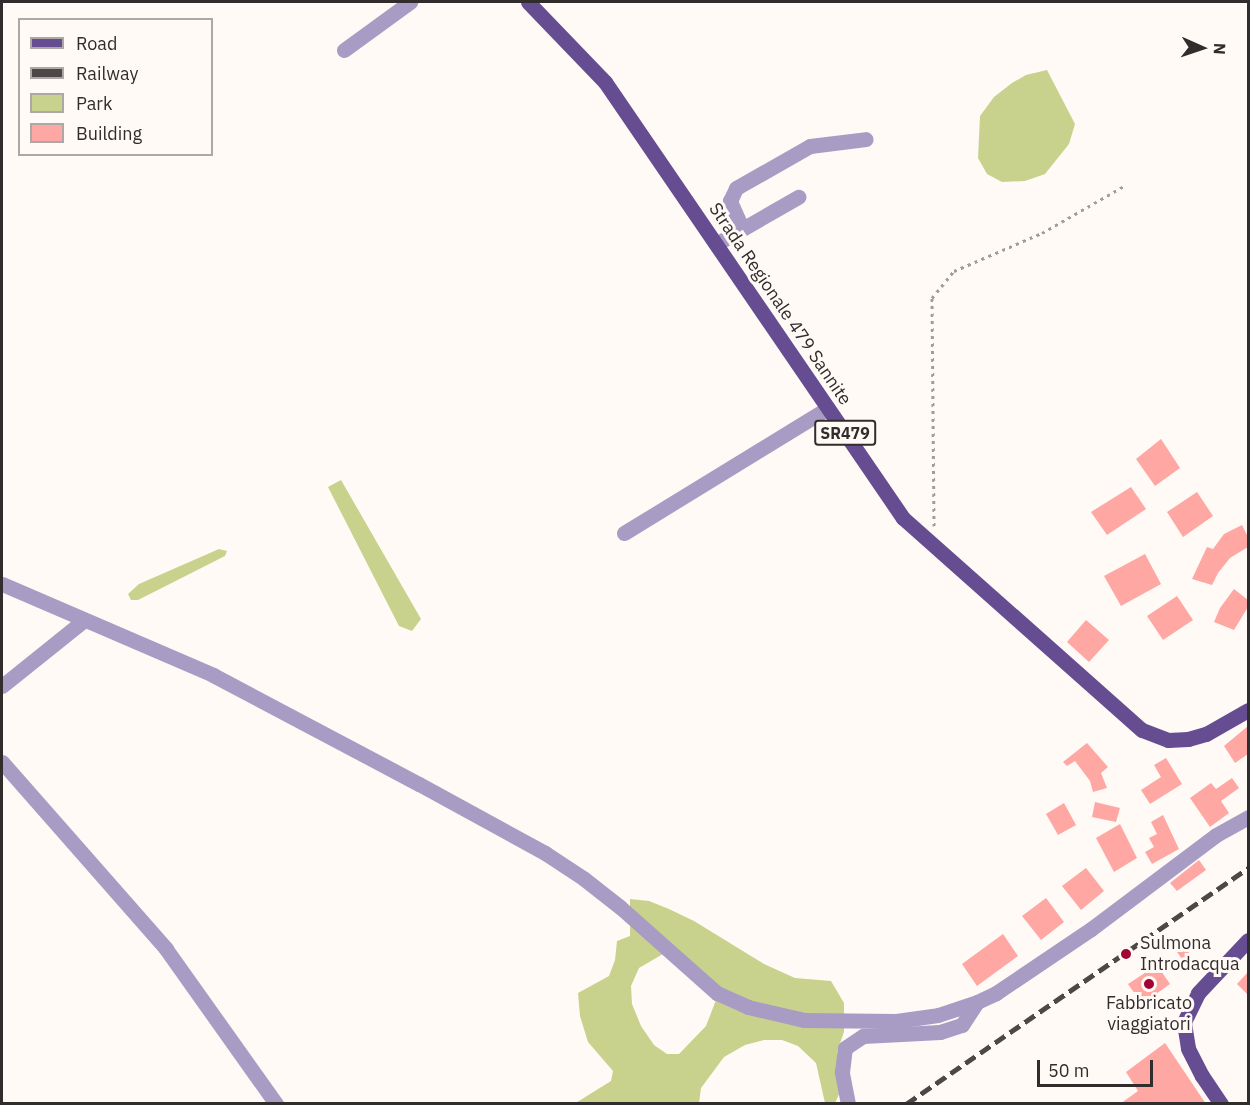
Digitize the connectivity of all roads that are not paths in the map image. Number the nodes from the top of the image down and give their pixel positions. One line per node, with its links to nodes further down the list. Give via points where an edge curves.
1 (410, 2): 3 (street)
2 (528, 2): 7 (main road, Strada Regionale 479 Sannite / SR479, via 606,82)
3 (344, 51)
4 (866, 140): 6 (street, via 810,146 736,188 730,201)
5 (798, 197): 6 (street)
6 (742, 228): 7 (street)
7 (716, 243): 8 (main road, Strada Regionale 479 Sannite / SR479)
8 (828, 408): 9 (street); 13 (main road, Strada Regionale 479 Sannite / SR479, via 903,518 1142,730 1168,740 1188,739 1206,734)
9 (624, 533)
10 (2, 584): 11 (street)
11 (83, 621): 12 (street); 17 (street, via 213,675 545,853 602,892 703,983 730,1001 818,1022 938,1016)
12 (2, 686)
13 (1248, 710)
14 (2, 762): 18 (street, via 166,949)
15 (1248, 817): 17 (street, via 1216,835 1091,929)
16 (1248, 940): 20 (main road, via 1198,993 1184,1022 1188,1048)
17 (977, 1002): 19 (street, via 962,1025 940,1032 864,1036 845,1048 842,1072)
18 (276, 1104)
19 (849, 1104)
20 (1221, 1104)

